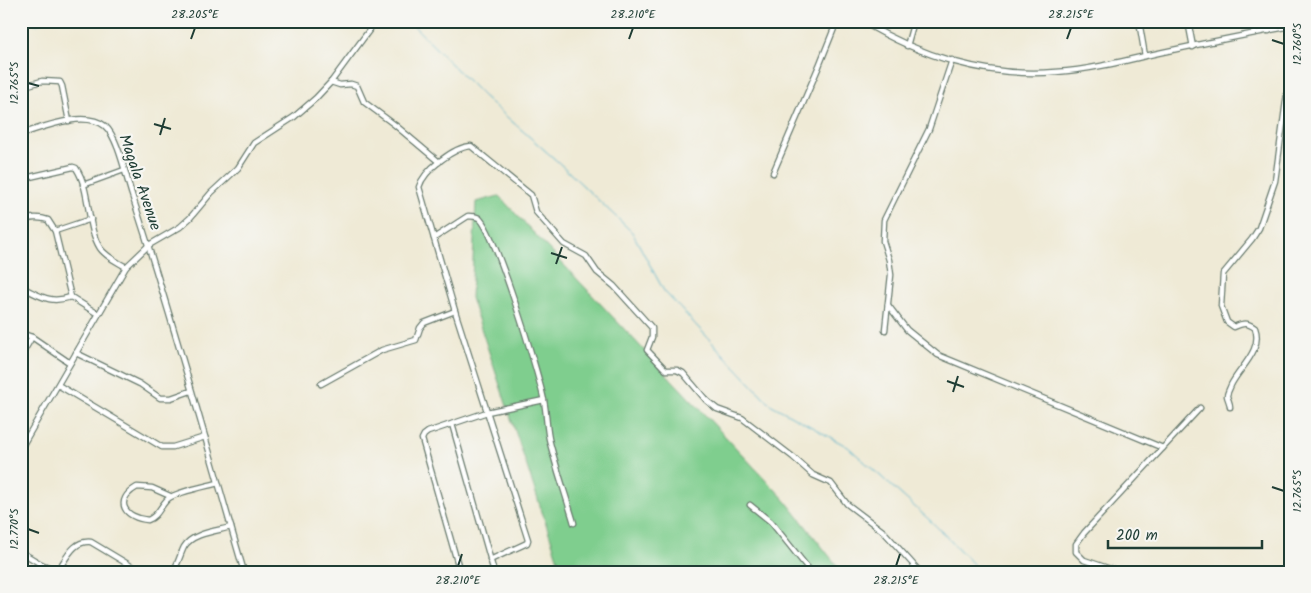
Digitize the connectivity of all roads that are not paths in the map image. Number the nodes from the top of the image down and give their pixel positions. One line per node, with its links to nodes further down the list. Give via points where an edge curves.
1 (376, 21): 15 (street)
2 (837, 21): 21 (street)
3 (862, 21): 10 (street)
4 (914, 21): 10 (street)
5 (1139, 21): 12 (street)
6 (1188, 21): 11 (street)
7 (1267, 21): 9 (street)
8 (1290, 26): 9 (street)
9 (1269, 31): 11 (street)
10 (907, 46): 13 (street)
11 (1193, 46): 12 (street)
12 (1145, 56): 13 (street, via 1090,68 1031,73 983,68)
13 (952, 60): 32 (street, via 929,129 884,220 883,241 891,275)
14 (1290, 72): 45 (street, via 1276,181 1259,228 1223,278 1221,306 1226,322 1234,327 1247,324 1257,333 1253,353 1235,376 1227,394)
15 (331, 82): 19 (street, via 357,86 364,102); 28 (street, via 294,117 254,142 238,168 180,227)
16 (21, 87): 17 (street, via 42,81 60,82)
17 (69, 120): 18 (street, Magala Avenue); 20 (street, Magala Avenue, via 95,120 110,131)
18 (21, 134)
19 (439, 162): 27 (street, via 419,187); 68 (street, via 464,146 471,146 532,195 536,212 564,244 586,256 597,272 652,328 647,350 662,367 683,373 706,400 742,418 813,475 831,483 848,504 884,532)
20 (124, 170): 23 (street); 28 (street, Magala Avenue)
21 (772, 173)
22 (21, 179): 23 (street, via 73,167)
23 (83, 185): 24 (street)
24 (91, 219): 26 (street); 29 (street, via 101,249)
25 (21, 222): 26 (street, via 45,219)
26 (55, 231): 31 (street)
27 (434, 238): 33 (street); 44 (street, via 468,216 474,216 483,223 514,302)
28 (149, 245): 29 (street); 43 (street, Magala Avenue)
29 (126, 267): 34 (street)
30 (21, 287): 31 (street, via 54,300)
31 (71, 297): 34 (street)
32 (888, 305): 35 (street); 51 (street, via 906,330 938,355)
33 (455, 311): 41 (street, via 424,323 416,340 382,350); 47 (street)
34 (98, 314): 38 (street)
35 (885, 330)
36 (21, 333): 37 (street)
37 (32, 337): 39 (street); 40 (street)
38 (76, 354): 40 (street); 43 (street, via 140,384 160,398)
39 (21, 356)
40 (70, 363): 42 (street)
41 (321, 384)
42 (58, 385): 49 (street, via 162,447); 50 (street)
43 (191, 391): 49 (street, Magala Avenue)
44 (544, 400): 47 (street); 55 (street, via 549,440)
45 (1230, 407)
46 (1200, 408): 51 (street)
47 (487, 412): 48 (street); 58 (street, via 528,541)
48 (452, 424): 58 (street); 65 (street, via 428,432 422,438)
49 (205, 438): 52 (street, Magala Avenue)
50 (21, 448)
51 (1163, 448): 69 (street, via 1076,544 1076,552 1084,560)
52 (218, 483): 53 (street); 56 (street, Magala Avenue)
53 (170, 496): 53 (street, via 152,488 137,487 128,495 125,510 148,520 157,515)
54 (750, 505): 67 (street, via 771,522)
55 (574, 523)
56 (231, 527): 63 (street, via 189,541); 64 (street, Magala Avenue)
57 (21, 552): 59 (street)
58 (490, 560): 66 (street)
59 (41, 564): 60 (street); 61 (street)
60 (59, 571): 62 (street, via 74,546 85,541)
61 (36, 572)
62 (141, 572)
63 (173, 572)
64 (244, 572)
65 (460, 572)
66 (494, 572)
67 (812, 572)
68 (920, 572)
69 (1119, 572)

